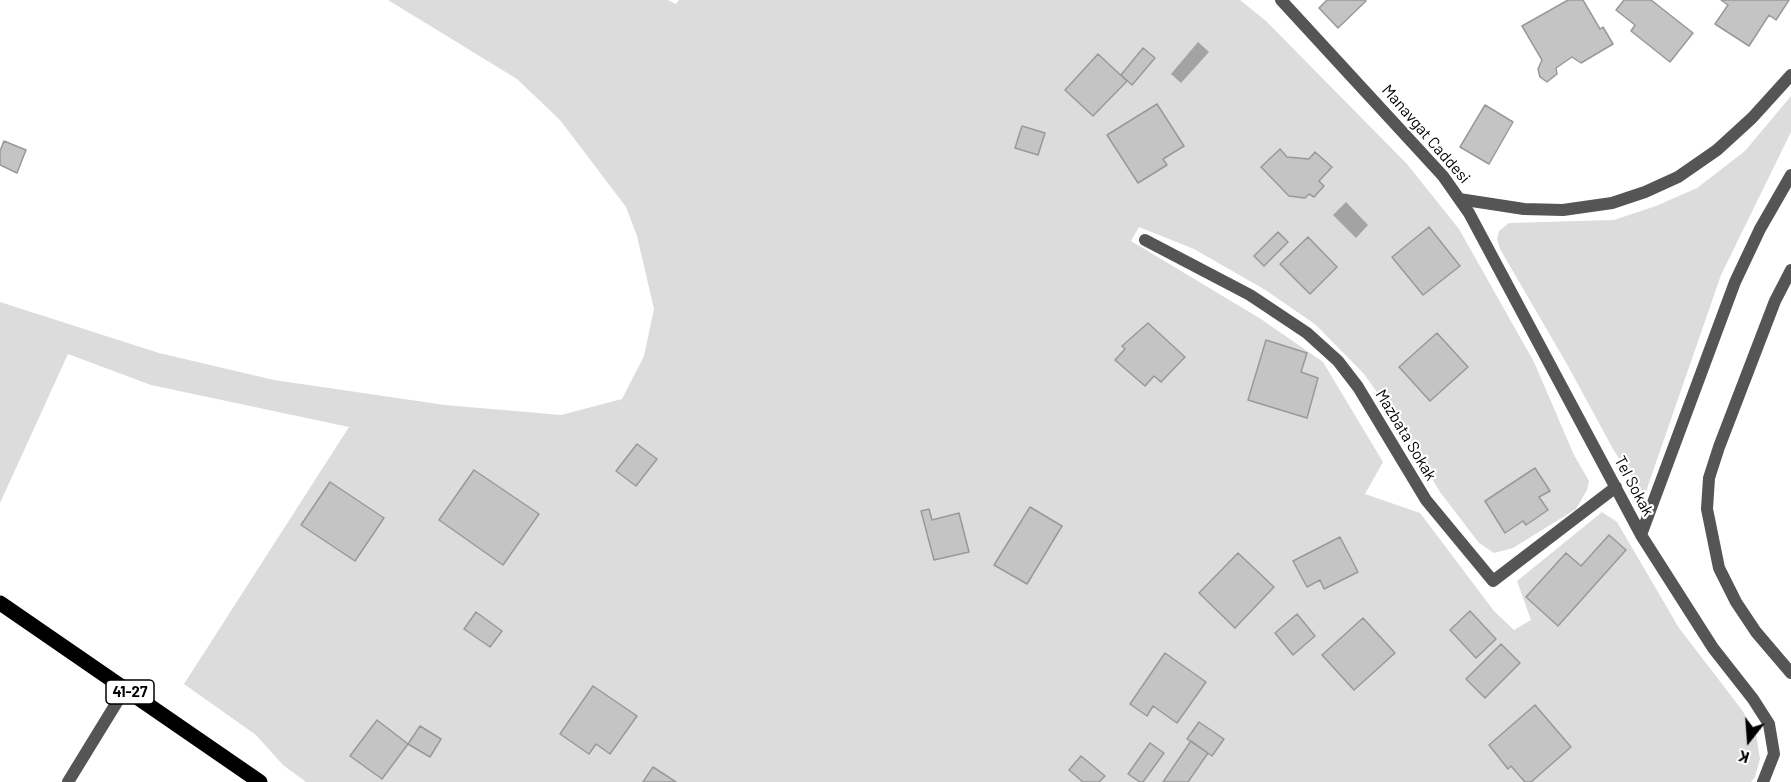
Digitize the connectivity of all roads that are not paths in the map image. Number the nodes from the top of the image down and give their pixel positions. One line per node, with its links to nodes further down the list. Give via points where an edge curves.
1 (1281, 0): 4 (street, Manavgat Caddesi)
2 (1791, 75): 4 (street, Manavgat Caddesi, via 1717,150 1678,177 1645,192 1612,203 1563,210 1524,209)
3 (1791, 175): 8 (street, via 1735,282)
4 (1460, 199): 7 (street, Tel Sokak)
5 (1145, 240): 7 (street, Mazbata Sokak, via 1250,295 1307,333 1338,361 1426,500 1493,581)
6 (1791, 270): 10 (street, via 1771,312 1708,478 1707,509 1719,568 1736,602)
7 (1616, 487): 8 (street, Tel Sokak)
8 (1641, 535): 14 (street, Tel Sokak, via 1707,639 1769,724 1774,754)
9 (0, 603): 11 (main road, 41-27)
10 (1791, 673)
11 (125, 689): 12 (street); 13 (main road, 41-27)
12 (68, 782)
13 (260, 782)
14 (1763, 782)

